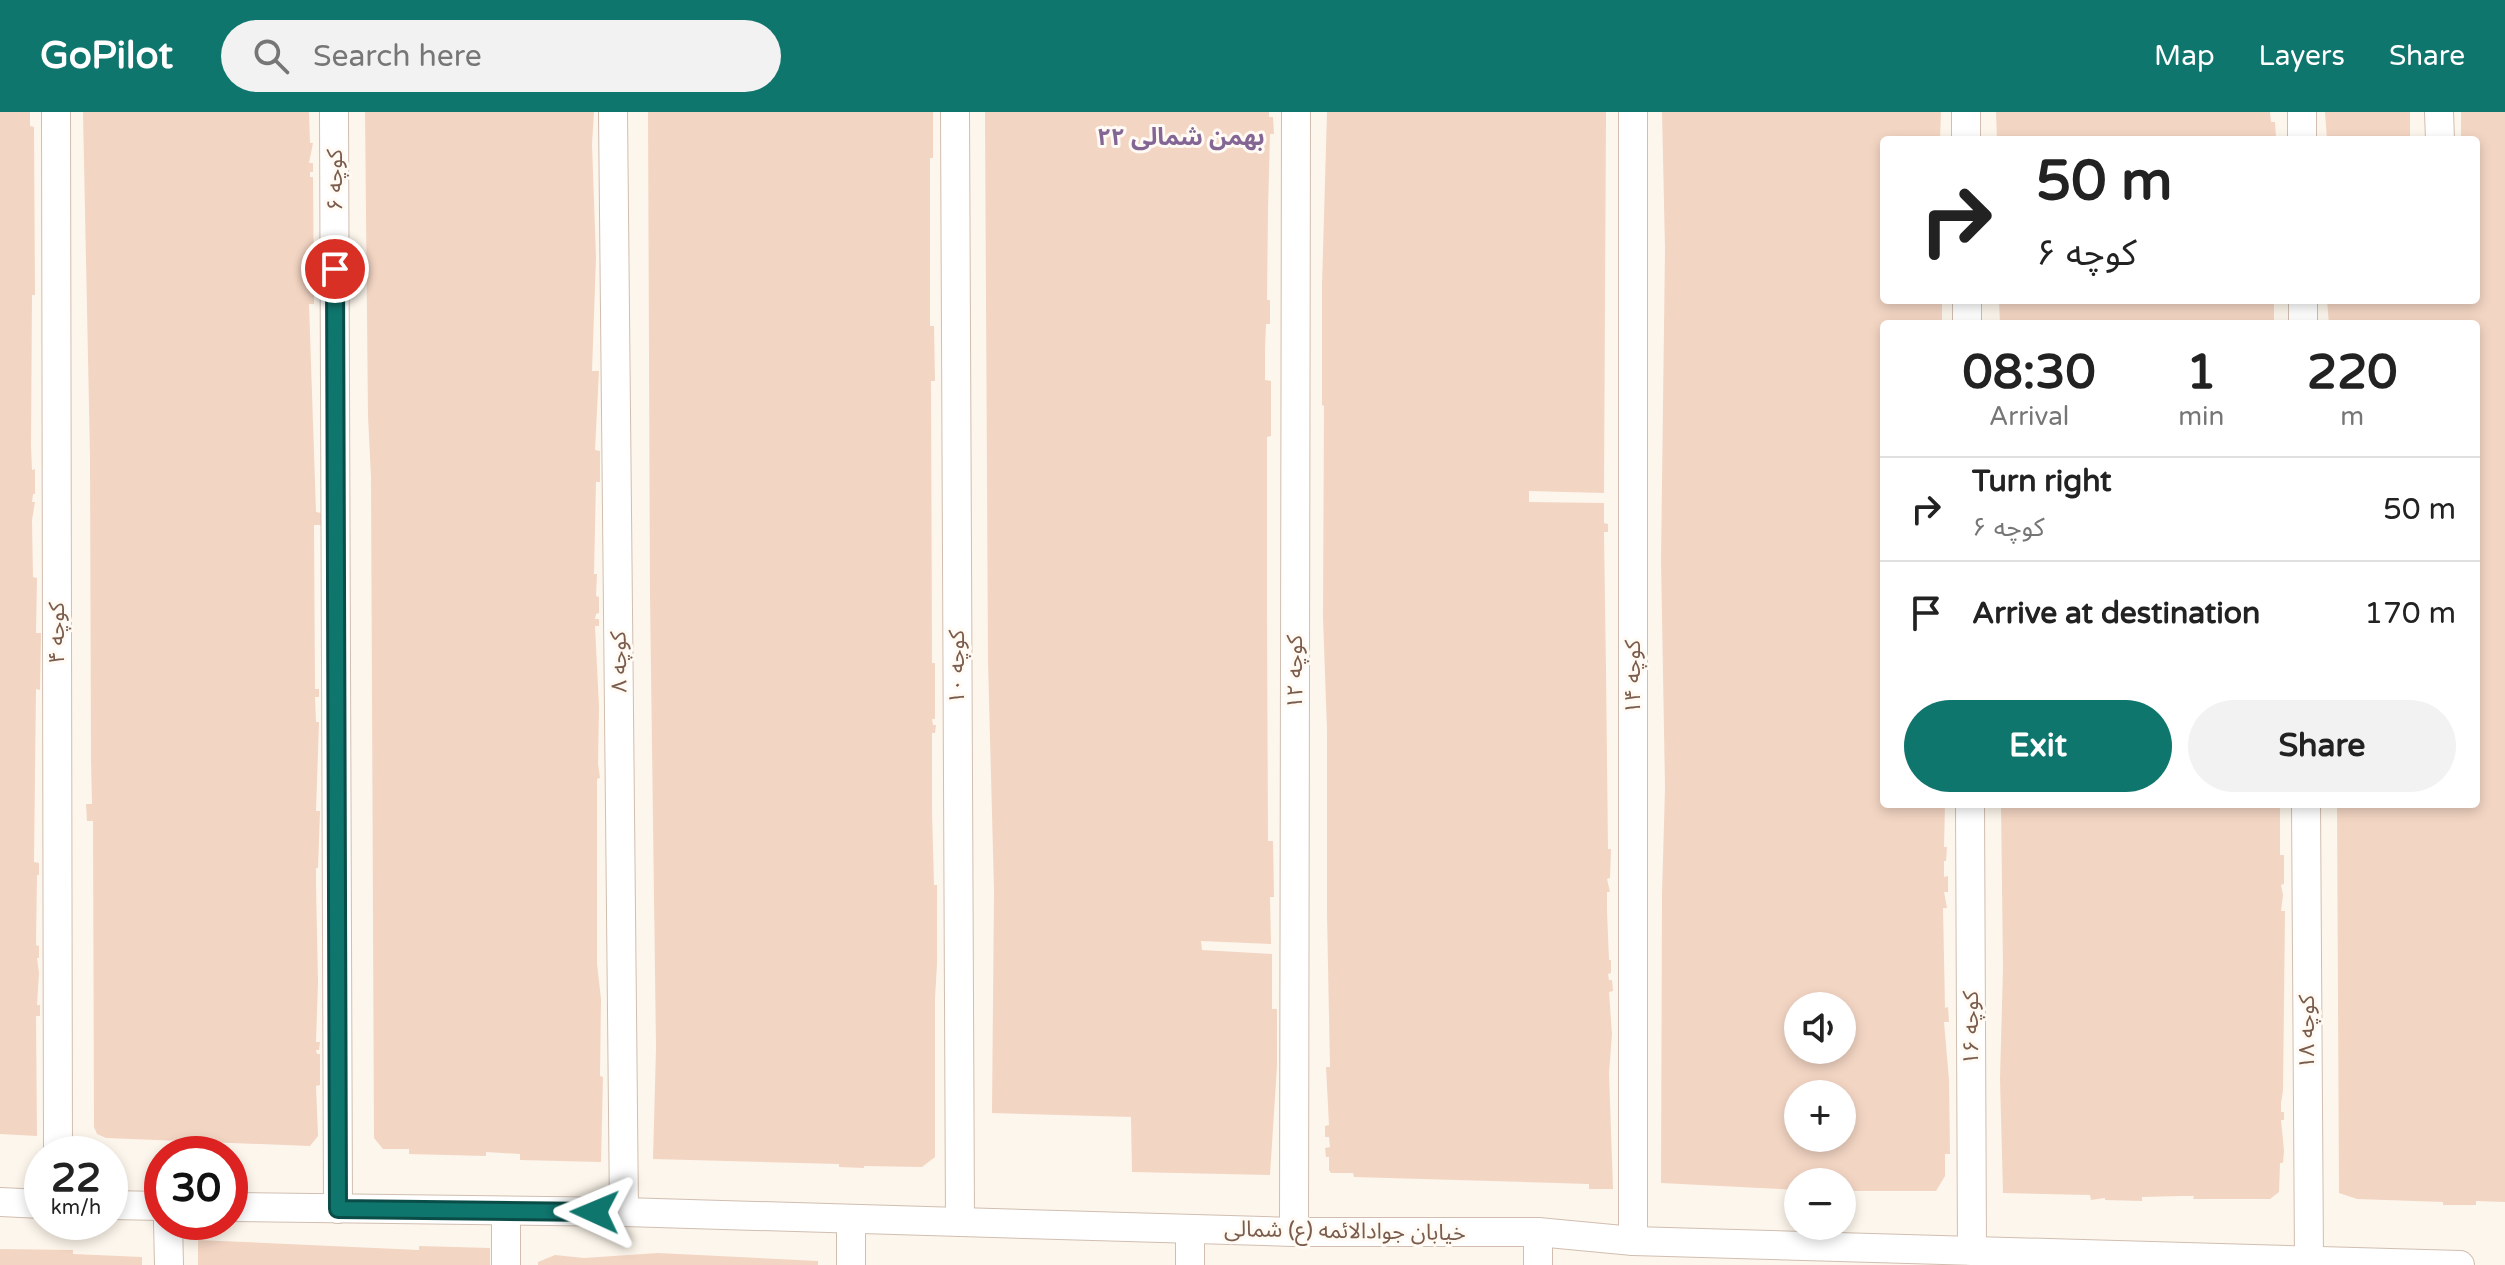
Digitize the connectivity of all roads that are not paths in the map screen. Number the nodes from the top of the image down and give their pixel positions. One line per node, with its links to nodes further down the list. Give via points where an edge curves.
1 (56, 112): 15 (street, کوچه ۴)
2 (334, 112): 19 (street, کوچه ۶)
3 (613, 112): 21 (street, کوچه ۸)
4 (955, 112): 23 (street, کوچه ۱۰)
5 (1296, 112): 25 (street, کوچه ۱۲)
6 (1633, 112): 28 (street, کوچه ۱۴)
7 (1966, 112): 10 (street)
8 (2302, 112): 11 (street)
9 (2439, 112): 12 (street)
10 (1966, 136)
11 (2302, 136)
12 (2440, 136)
13 (1970, 808): 29 (street, کوچه ۱۶)
14 (2306, 808): 30 (street, کوچه ۱۸)
15 (58, 1136)
16 (0, 1202): 17 (street)
17 (24, 1203)
18 (248, 1207): 19 (street, خیابان جوادالائمه (ع) شمالی)
19 (338, 1209): 20 (street, خیابان جوادالائمه (ع) شمالی)
20 (506, 1211): 21 (street, خیابان جوادالائمه (ع) شمالی); 32 (street)
21 (624, 1212): 22 (street, خیابان جوادالائمه (ع) شمالی)
22 (851, 1219): 23 (street, خیابان جوادالائمه (ع) شمالی); 33 (street)
23 (960, 1222): 24 (street, خیابان جوادالائمه (ع) شمالی)
24 (1190, 1229): 25 (street, خیابان جوادالائمه (ع) شمالی); 34 (street)
25 (1294, 1232): 26 (street, خیابان جوادالائمه (ع) شمالی)
26 (1538, 1232): 28 (street, خیابان جوادالائمه (ع) شمالی); 35 (street)
27 (168, 1240): 31 (street)
28 (1633, 1241): 29 (street, خیابان جوادالائمه (ع) شمالی)
29 (1972, 1251): 30 (street, خیابان جوادالائمه (ع) شمالی)
30 (2309, 1260): 36 (street, خیابان جوادالائمه (ع) شمالی)
31 (169, 1265)
32 (506, 1265)
33 (851, 1265)
34 (1190, 1265)
35 (1538, 1265)
36 (2460, 1265)

